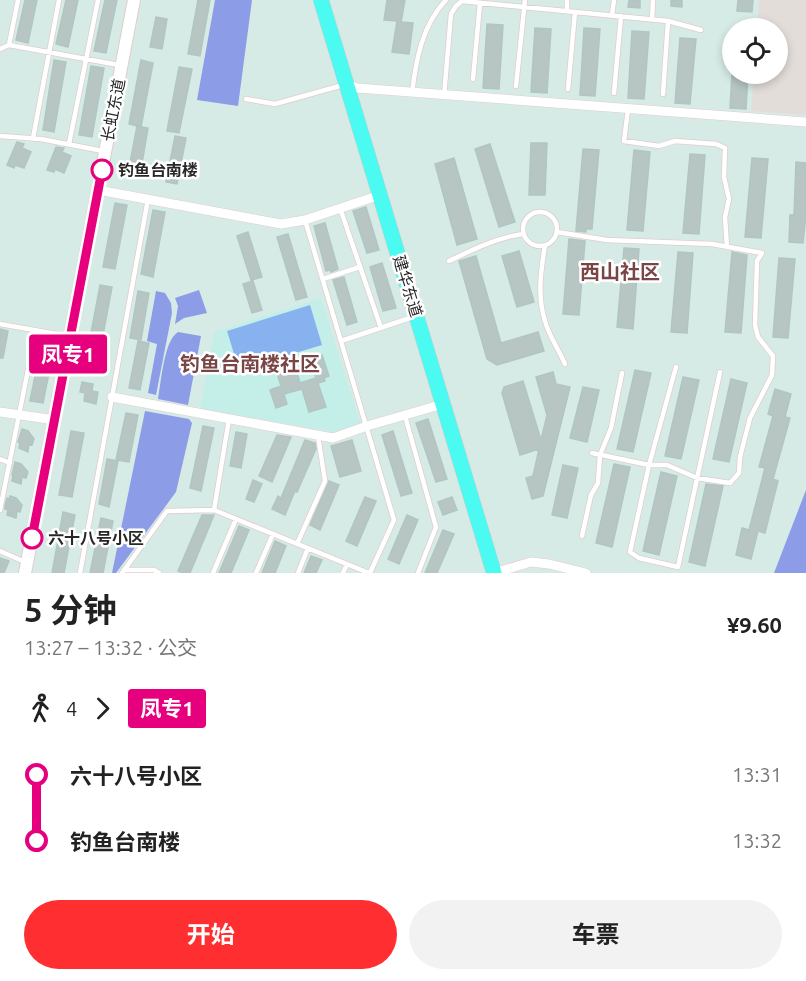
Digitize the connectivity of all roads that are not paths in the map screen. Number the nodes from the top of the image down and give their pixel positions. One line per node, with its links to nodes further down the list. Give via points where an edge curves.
1 (18, 0): 21 (lane)
2 (59, 0): 23 (lane)
3 (98, 0): 24 (lane)
4 (134, 0): 25 (street, 长虹东道)
5 (321, 0): 27 (main road, 建华东道)
6 (331, 0): 27 (main road, 建华东道)
7 (446, 0): 30 (lane, via 422,40)
8 (525, 0): 13 (lane)
9 (567, 0): 14 (lane)
10 (614, 0): 16 (lane)
11 (653, 0): 18 (lane)
12 (480, 3): 13 (lane); 26 (lane); 33 (lane, via 462,1 451,14)
13 (524, 7): 14 (lane); 28 (lane)
14 (567, 11): 15 (lane)
15 (575, 12): 16 (lane); 29 (lane)
16 (612, 15): 17 (lane)
17 (621, 16): 18 (lane); 31 (lane)
18 (652, 19): 19 (lane)
19 (668, 21): 20 (lane); 32 (lane)
20 (701, 30)
21 (9, 45): 22 (lane); 23 (lane)
22 (0, 49)
23 (48, 52): 24 (lane); 38 (lane)
24 (86, 59): 25 (lane); 39 (lane)
25 (122, 66): 40 (street, 长虹东道)
26 (473, 80)
27 (351, 86): 30 (street); 34 (lane, via 275,104); 42 (main road, 建华东道); 97 (main road, 建华东道)
28 (516, 86)
29 (568, 89)
30 (412, 93): 33 (street)
31 (614, 93)
32 (663, 94)
33 (444, 96): 35 (street)
34 (246, 99)
35 (628, 109): 36 (street); 49 (lane, via 624,141 659,146 675,141 725,148)
36 (806, 122)
37 (0, 136): 38 (lane)
38 (33, 138): 39 (lane)
39 (69, 144): 40 (lane)
40 (105, 152): 41 (street, 长虹东道)
41 (98, 190): 43 (street); 57 (street, 长虹东道)
42 (380, 195): 44 (street); 53 (main road, 建华东道)
43 (148, 199): 45 (street, via 273,223); 63 (lane)
44 (340, 208): 45 (street); 51 (lane)
45 (305, 220): 52 (lane)
46 (557, 232): 47 (lane, via 552,216 542,211 526,218); 48 (lane); 49 (lane, via 607,240)
47 (523, 234): 48 (lane, via 530,243); 50 (lane, via 503,237)
48 (545, 245): 59 (lane, via 541,303 545,322)
49 (727, 247): 77 (lane, via 762,252 757,261 755,326 758,337 773,356 772,375 750,418 739,473 730,483)
50 (449, 261)
51 (360, 267): 52 (lane); 55 (lane)
52 (323, 279): 58 (lane)
53 (417, 316): 55 (lane); 64 (main road, 建华东道)
54 (0, 324): 56 (lane)
55 (381, 328): 58 (lane)
56 (36, 330): 57 (lane); 66 (lane)
57 (71, 336): 69 (street, 长虹东道)
58 (341, 341): 70 (lane)
59 (566, 364)
60 (676, 367): 76 (lane)
61 (720, 372): 77 (lane)
62 (622, 373): 73 (lane, via 611,428)
63 (112, 397): 68 (street); 89 (lane)
64 (443, 404): 67 (street); 97 (main road, 建华东道)
65 (0, 412): 66 (street)
66 (19, 416): 69 (street); 75 (lane)
67 (405, 416): 70 (street); 96 (lane, via 436,527)
68 (230, 419): 71 (street); 79 (lane)
69 (55, 420): 87 (street, 长虹东道)
70 (367, 426): 71 (street, via 333,438); 95 (lane, via 394,520)
71 (318, 436): 83 (lane, via 325,481)
72 (592, 453): 73 (lane)
73 (600, 455): 76 (lane); 82 (lane, via 598,483 591,495)
74 (0, 459): 75 (lane)
75 (10, 463): 78 (lane)
76 (649, 465): 77 (lane, via 667,465); 77 (lane, via 630,552 639,558 678,567)
77 (697, 478)
78 (0, 510)
79 (214, 510): 80 (lane); 88 (lane, via 167,511)
80 (236, 519): 81 (lane); 91 (lane)
81 (273, 534): 83 (lane); 92 (lane)
82 (582, 536)
83 (297, 544): 84 (lane)
84 (308, 548): 86 (lane); 93 (lane)
85 (0, 551): 87 (lane)
86 (347, 564): 94 (lane); 95 (lane)
87 (26, 568)
88 (123, 572): 90 (lane)
89 (80, 573)
90 (159, 573)
91 (213, 573)
92 (256, 573)
93 (298, 573)
94 (343, 573)
95 (370, 573)
96 (418, 573)
97 (500, 573): 98 (street, via 531,562)
98 (586, 573)

